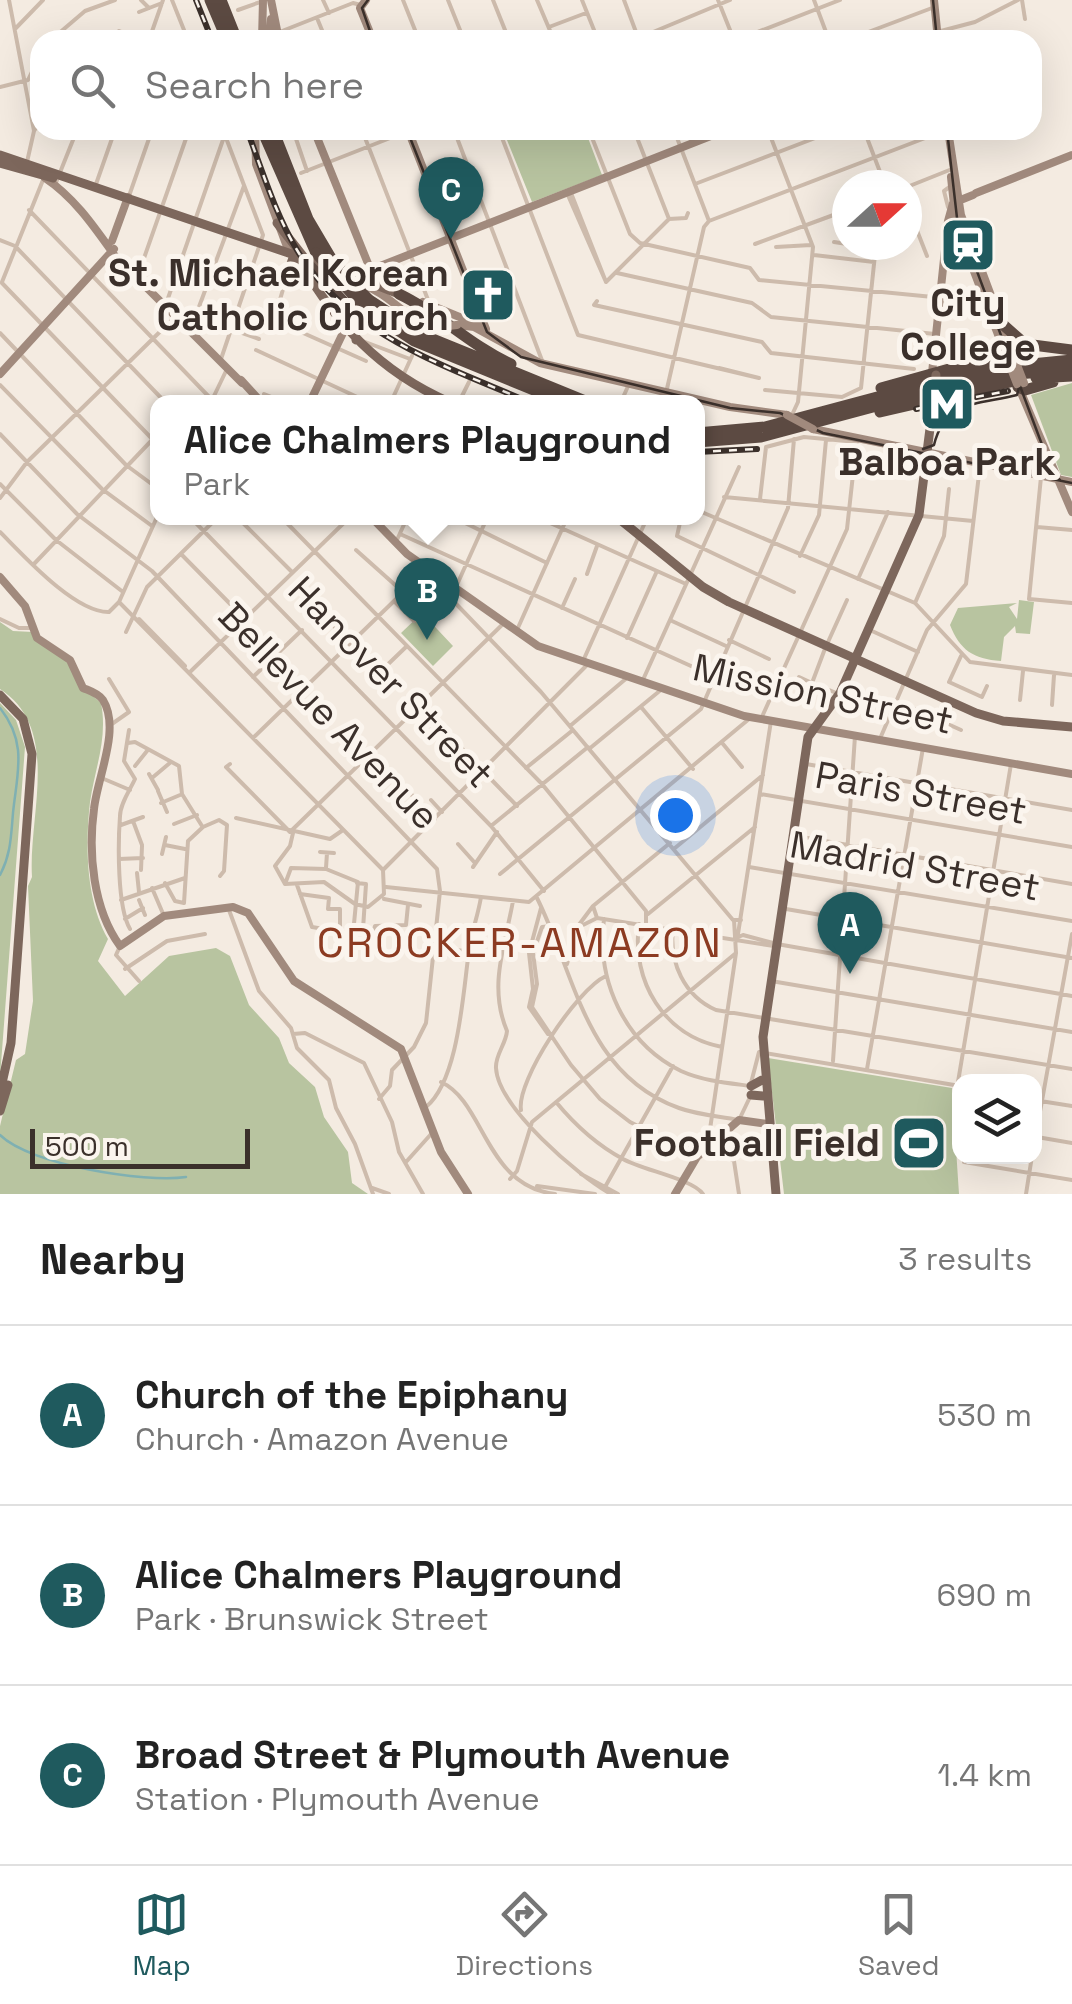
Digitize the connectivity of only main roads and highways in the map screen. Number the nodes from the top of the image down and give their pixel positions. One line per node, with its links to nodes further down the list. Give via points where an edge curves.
1 (210, 0): 6 (highway)
2 (221, 0): 7 (highway)
3 (268, 0): 8 (main road, via 262,17); 9 (main road)
4 (363, 2): 10 (main road)
5 (935, 2): 11 (main road)
6 (223, 30)
7 (233, 30)
8 (267, 30)
9 (270, 30)
10 (370, 30)
11 (937, 30)
12 (256, 140): 26 (main road, via 255,158)
13 (264, 140): 33 (highway)
14 (276, 140): 35 (highway, bridge, via 308,219)
15 (318, 140): 35 (main road, via 363,256)
16 (413, 140): 29 (main road)
17 (701, 140): 29 (main road)
18 (949, 140): 25 (main road)
19 (1072, 155): 25 (main road)
20 (0, 156): 22 (main road)
21 (0, 163): 22 (main road)
22 (31, 169): 23 (main road)
23 (55, 184): 24 (main road); 31 (main road)
24 (128, 198): 30 (main road); 31 (main road)
25 (952, 203): 27 (main road); 37 (main road)
26 (277, 223): 28 (main road); 33 (main road)
27 (961, 227): 37 (main road, via 949,238); 38 (main road)
28 (282, 235): 32 (main road); 33 (main road)
29 (451, 238): 35 (main road, via 410,254); 39 (main road)
30 (261, 244): 32 (main road); 33 (main road)
31 (112, 247): 48 (main road); 54 (main road)
32 (276, 247): 33 (main road)
33 (302, 262): 34 (main road); 35 (highway); 35 (highway, bridge); 35 (main road); 42 (main road)
34 (289, 270)
35 (362, 294): 36 (main road, via 380,286); 41 (main road, bridge, via 390,298 416,321 440,328); 42 (main road); 42 (main road); 44 (main road); 53 (highway, via 423,335); 58 (highway, via 403,341)
36 (400, 294): 41 (main road); 53 (highway, via 470,344)
37 (941, 298): 49 (main road)
38 (988, 300): 40 (main road); 45 (main road)
39 (480, 311): 41 (main road); 43 (main road)
40 (1000, 322): 45 (main road); 46 (highway, via 1025,344)
41 (473, 324): 43 (main road)
42 (342, 329): 44 (main road); 51 (main road, via 370,362); 55 (main road)
43 (489, 332): 60 (main road, bridge, via 543,364)
44 (357, 343): 51 (main road)
45 (1008, 352): 52 (main road, bridge)
46 (1072, 354): 49 (highway, via 1003,357); 63 (highway, via 969,372)
47 (1072, 368): 63 (highway, via 972,380)
48 (0, 374)
49 (934, 374): 61 (main road, bridge); 63 (highway)
50 (1072, 378): 52 (highway); 61 (highway, via 1017,380)
51 (401, 380): 56 (main road); 57 (main road)
52 (1021, 386): 67 (main road)
53 (549, 387): 59 (highway)
54 (256, 395)
55 (313, 395)
56 (420, 395)
57 (434, 395)
58 (547, 395)
59 (570, 395)
60 (675, 395)
61 (932, 398): 63 (highway); 66 (main road)
62 (705, 401): 63 (main road, bridge)
63 (815, 422): 64 (highway); 65 (highway, via 749,440); 66 (main road, via 857,439)
64 (705, 433)
65 (705, 442)
66 (928, 448): 67 (main road); 77 (main road, via 920,515)
67 (1056, 478): 68 (main road); 69 (main road)
68 (1072, 481)
69 (1072, 512)
70 (382, 525): 72 (main road, Mission Street)
71 (630, 525): 74 (main road)
72 (430, 569): 75 (main road); 80 (main road, Mission Street, via 538,646 702,703)
73 (0, 577): 89 (main road, via 25,606 39,642 74,664 83,688 102,699 107,727 93,812 98,900 120,946 164,916 228,907 251,916 294,981 387,1036 404,1055 432,1133)
74 (688, 577): 76 (main road); 76 (main road)
75 (436, 583)
76 (744, 606): 77 (main road)
77 (854, 657): 79 (main road, via 988,717); 80 (main road, via 839,692)
78 (0, 696): 82 (main road, via 23,719 32,750)
79 (1072, 724)
80 (810, 728): 81 (main road, Mission Street); 83 (main road)
81 (1072, 774)
82 (11, 1042): 85 (main road); 87 (main road)
83 (761, 1052): 84 (main road); 88 (main road)
84 (762, 1080): 86 (main road); 86 (main road, via 751,1091)
85 (0, 1092)
86 (763, 1096): 88 (main road)
87 (0, 1111)
88 (768, 1124): 90 (main road, via 739,1120 708,1147); 91 (main road)
89 (468, 1194)
90 (674, 1194)
91 (776, 1194)

